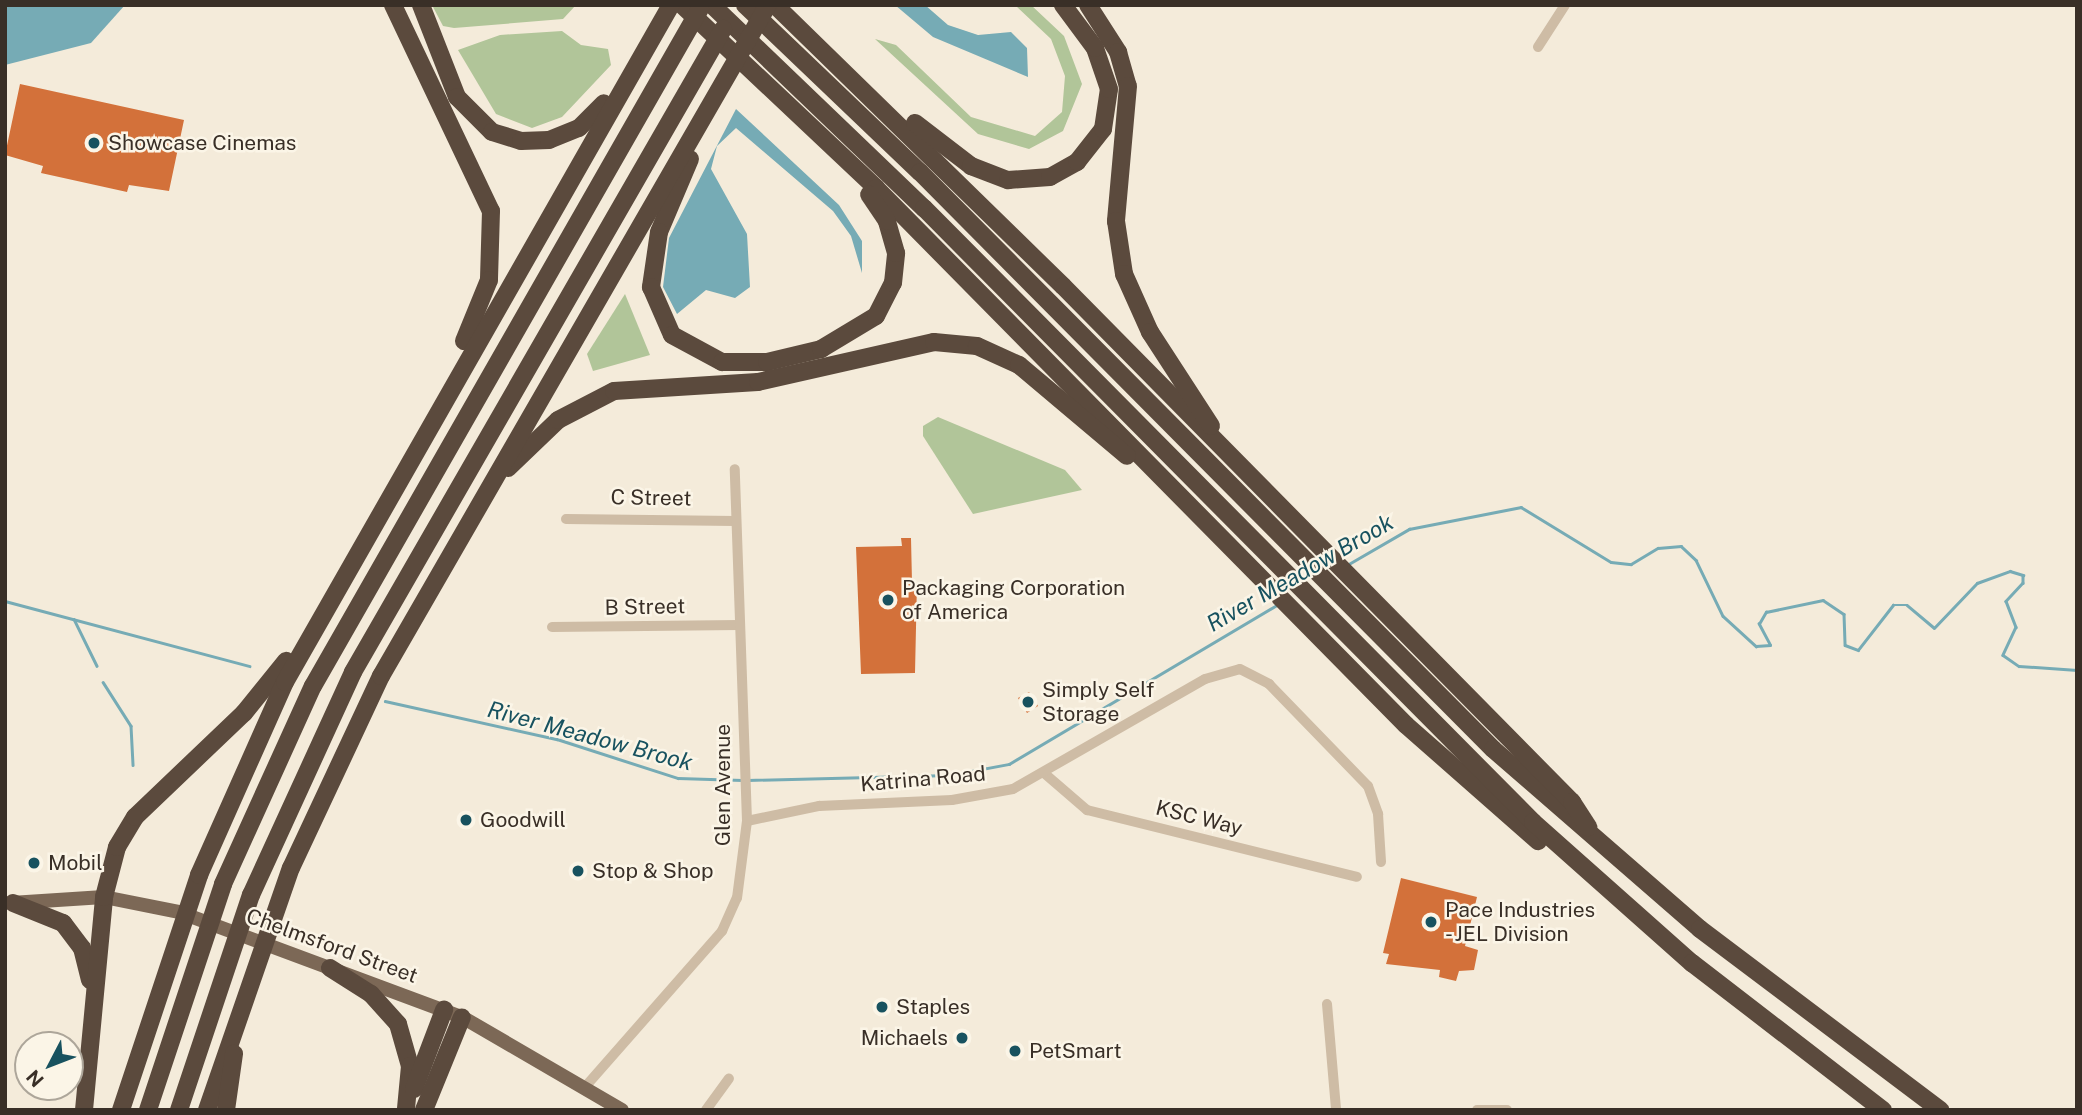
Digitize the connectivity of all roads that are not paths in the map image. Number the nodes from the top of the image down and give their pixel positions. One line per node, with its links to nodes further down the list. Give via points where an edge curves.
1 (393, 5): 18 (highway)
2 (400, 5): 18 (highway)
3 (421, 5): 19 (highway, via 457,97 502,137 538,142 570,133)
4 (671, 5): 19 (highway)
5 (682, 5): 20 (highway)
6 (703, 5): 50 (highway, via 345,624 223,884)
7 (712, 5): 38 (highway, via 1533,822)
8 (737, 5): 51 (highway, via 380,621 251,895)
9 (746, 5): 33 (highway, via 1449,708)
10 (768, 5): 17 (highway)
11 (775, 5): 15 (highway)
12 (1063, 5): 15 (highway, via 1105,68 1107,118 1077,162 1030,181 995,176 958,158)
13 (1088, 5): 22 (highway, via 1118,52 1128,86 1116,221 1124,274 1161,351)
14 (1565, 5): 16 (street)
15 (792, 20): 22 (highway)
16 (1538, 47)
17 (732, 67): 20 (highway, via 663,219 651,274 666,327 703,357 751,363 821,349 861,330 890,292 896,253 887,221); 26 (highway)
18 (423, 69): 21 (highway, via 485,189 494,246 481,306)
19 (630, 75): 21 (highway)
20 (806, 119): 27 (highway)
21 (413, 451): 28 (highway)
22 (1231, 460): 33 (highway, via 1572,802)
23 (735, 469): 25 (street, Glen Avenue)
24 (566, 519): 25 (street, C Street)
25 (735, 521): 29 (street, Glen Avenue)
26 (468, 522): 27 (highway, via 534,440 603,395 652,384 758,382 944,342 988,350 1028,372); 40 (highway, via 365,708)
27 (1228, 545): 38 (highway, via 1486,797)
28 (326, 604): 36 (highway, via 255,702 135,817 112,859); 49 (highway, via 199,875)
29 (739, 625): 30 (street, B Street); 32 (street, Glen Avenue)
30 (552, 627)
31 (1044, 773): 32 (street, Katrina Road, via 986,795 819,806); 34 (street, Katrina Road, via 1205,679 1245,670 1269,684 1368,786 1378,814); 35 (street, KSC Way, via 1087,810)
32 (747, 821): 46 (street, Glen Avenue, via 729,920)
33 (1599, 844): 61 (highway, via 1790,1000)
34 (1381, 862)
35 (1357, 877)
36 (104, 897): 37 (main road, Chelmsford Street); 39 (main road, Chelmsford Street, via 179,912); 42 (highway)
37 (9, 903): 42 (highway, via 47,913 77,939)
38 (1639, 917): 60 (highway)
39 (330, 968): 43 (main road, Chelmsford Street); 47 (highway, via 371,994 398,1024 410,1066)
40 (247, 982): 52 (highway); 53 (highway)
41 (1327, 1004): 57 (street)
42 (93, 1009): 48 (highway)
43 (444, 1010): 44 (main road, Chelmsford Street); 47 (highway)
44 (462, 1017): 46 (main road, Chelmsford Street); 54 (highway)
45 (729, 1078): 56 (street)
46 (585, 1087): 55 (main road, Chelmsford Street)
47 (405, 1109)
48 (84, 1110)
49 (121, 1110)
50 (148, 1110)
51 (178, 1110)
52 (206, 1110)
53 (226, 1110)
54 (424, 1110)
55 (622, 1110)
56 (706, 1110)
57 (1336, 1110)
58 (1477, 1110): 59 (street)
59 (1507, 1110)
60 (1883, 1110)
61 (1940, 1110)

